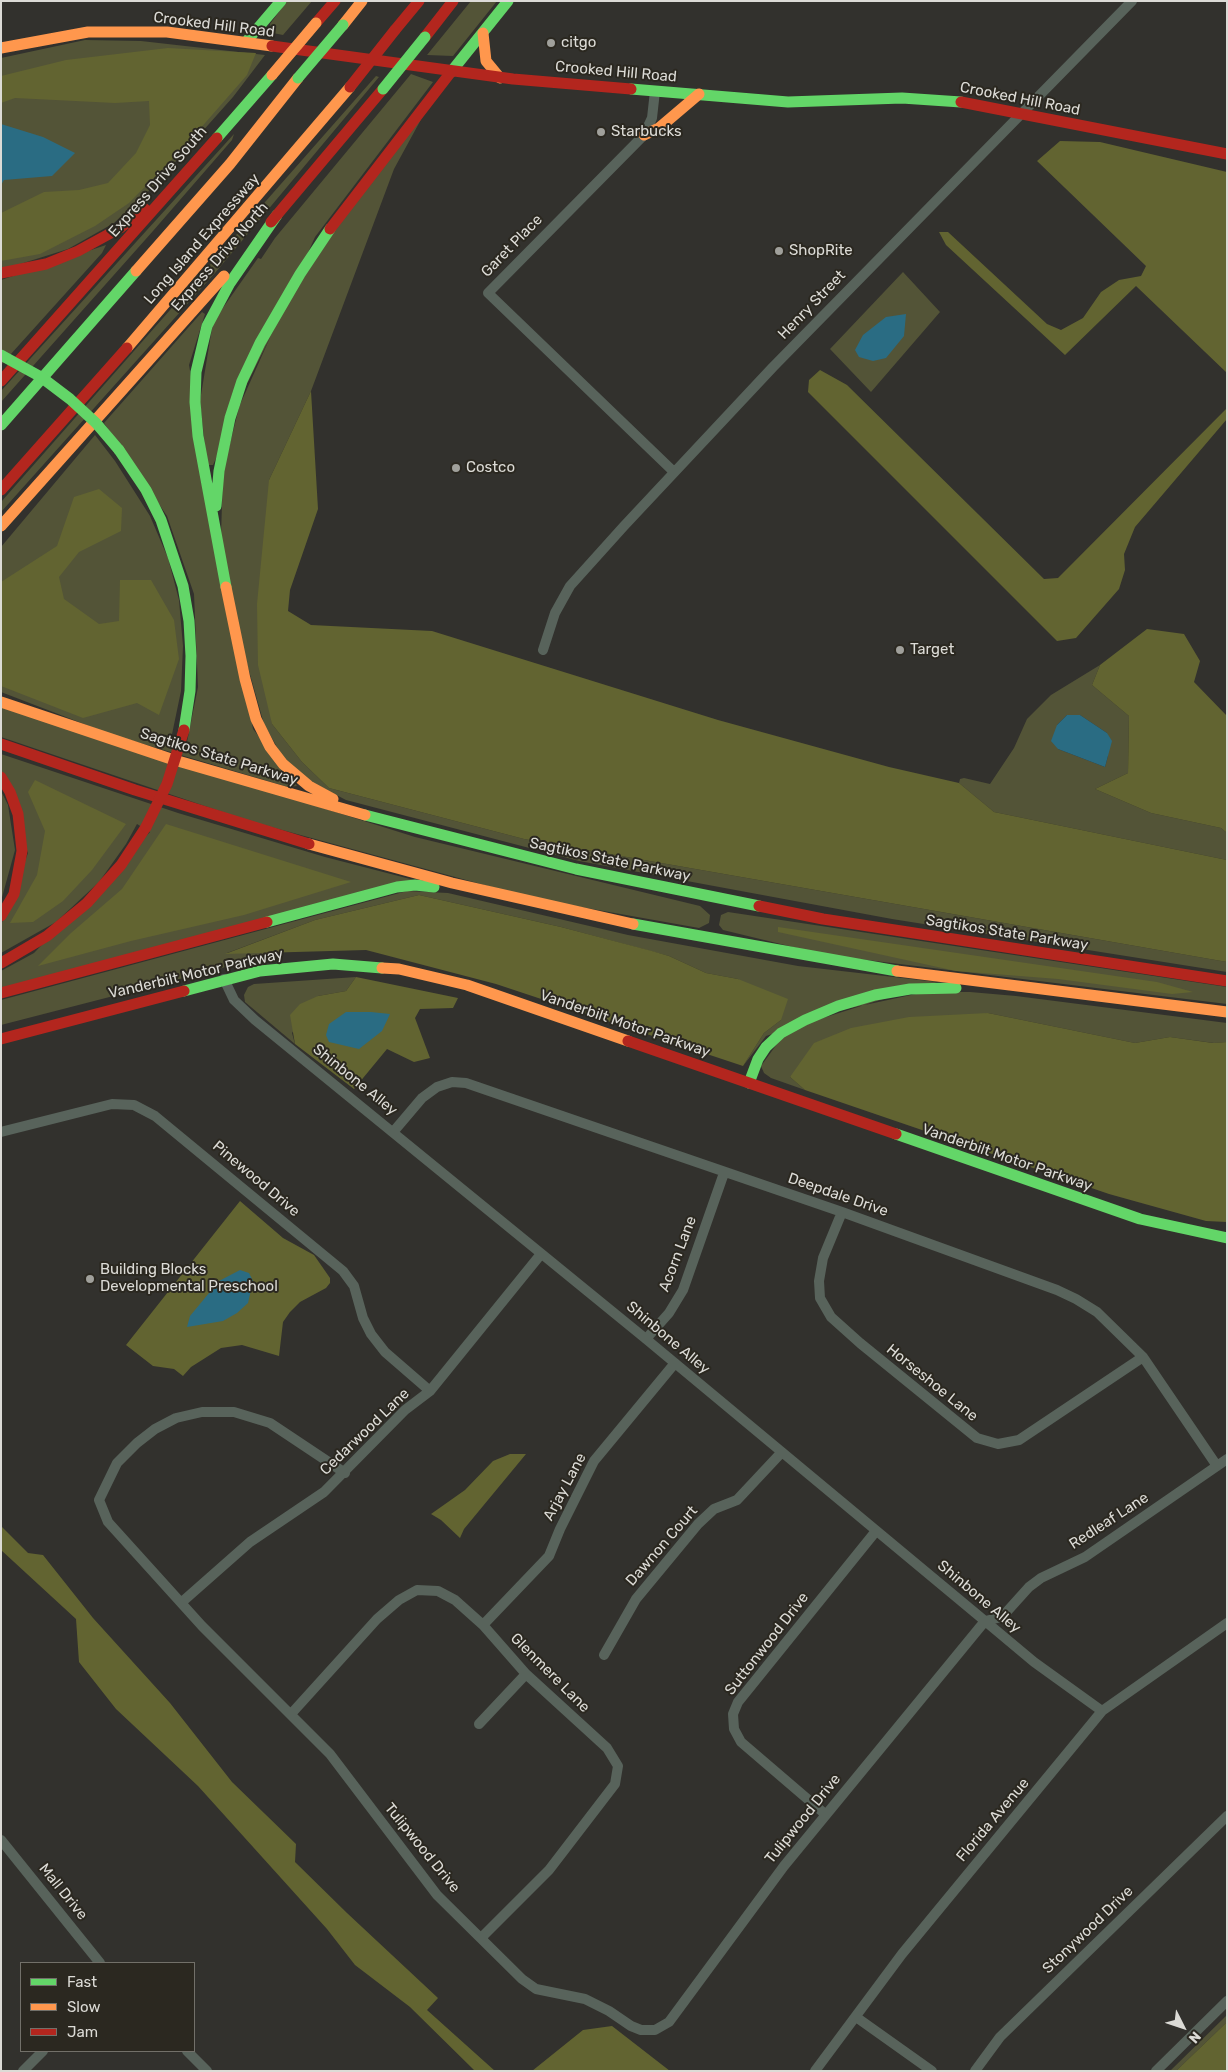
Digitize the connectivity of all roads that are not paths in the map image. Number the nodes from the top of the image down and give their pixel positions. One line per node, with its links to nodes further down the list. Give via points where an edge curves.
1 (281, 1): 9 (main road)
2 (335, 1): 17 (main road, Express Drive South, bridge)
3 (362, 1): 23 (main road, Long Island Expressway, bridge, via 211,187)
4 (419, 1): 25 (main road, Long Island Expressway, bridge, via 185,283)
5 (453, 1): 19 (main road, Express Drive North, bridge)
6 (508, 1): 8 (main road)
7 (1132, 1): 15 (street, Henry Street)
8 (483, 33): 11 (main road); 12 (main road, via 484,56)
9 (246, 42): 10 (main road, Crooked Hill Road, via 167,32 110,31 62,35); 11 (main road, Crooked Hill Road)
10 (1, 48)
11 (451, 72): 12 (main road, Crooked Hill Road); 27 (main road, via 376,165 330,229 287,296 250,363 235,400 222,454 217,486)
12 (500, 78): 13 (main road, Crooked Hill Road)
13 (655, 91): 14 (main road, Crooked Hill Road); 16 (street, Garet Place, via 652,118)
14 (699, 94): 15 (main road, Crooked Hill Road, via 806,102 924,98); 16 (main road, via 659,128)
15 (1023, 112): 18 (main road, Crooked Hill Road); 24 (street, Henry Street)
16 (644, 135): 24 (street, Garet Place, via 488,293)
17 (203, 154): 20 (main road, via 148,206 107,236 46,264); 22 (main road, Express Drive South)
18 (1227, 154)
19 (277, 215): 26 (main road, Express Drive North); 27 (main road, via 221,297 207,326 198,356 195,388 198,436)
20 (1, 274)
21 (1, 355): 35 (main road, bridge, via 41,377 70,399 120,450 154,505 168,537 181,578 191,656 184,730 167,784 146,827 121,865 87,903 47,936)
22 (1, 381)
23 (1, 425)
24 (674, 472): 28 (street, Henry Street, via 570,586 555,613)
25 (1, 490)
26 (1, 526)
27 (217, 546): 32 (main road, via 251,701 270,747 283,764 308,786)
28 (543, 650)
29 (1, 702): 32 (main road, Sagtikos State Parkway, via 171,759)
30 (1, 744): 33 (main road, via 298,841)
31 (1, 777): 34 (main road, via 18,814 22,851 14,894)
32 (378, 819): 37 (main road, Sagtikos State Parkway, via 550,863 769,909)
33 (554, 907): 38 (main road, via 492,901 424,885 405,886); 39 (main road, via 815,959)
34 (1, 916)
35 (1, 963)
36 (224, 980): 41 (main road, Vanderbilt Motor Parkway); 42 (main road, Vanderbilt Motor Parkway, via 316,964 365,965 419,973 467,985); 43 (street, Shinbone Alley, via 238,1005)
37 (1227, 981)
38 (1, 994)
39 (1094, 996): 40 (main road); 42 (main road, via 1029,995 946,988 910,989 875,995 822,1012 781,1033 762,1053)
40 (1227, 1012)
41 (1, 1039)
42 (749, 1083): 47 (main road, Vanderbilt Motor Parkway, via 1119,1212)
43 (394, 1131): 45 (street, Deepdale Drive, via 422,1098 437,1087 452,1082 466,1083); 48 (street, Shinbone Alley)
44 (1, 1132): 52 (street, Pinewood Drive, via 112,1104 134,1105 154,1116 343,1271 354,1286 371,1334 385,1352)
45 (724, 1173): 46 (street, Deepdale Drive); 49 (street, Acorn Lane, via 682,1290 669,1314)
46 (842, 1212): 50 (street, Deepdale Drive, via 1076,1298 1114,1328); 50 (street, Horseshoe Lane, via 823,1258 819,1281 820,1298 831,1317 977,1438 998,1444 1019,1440)
47 (1227, 1238)
48 (542, 1254): 49 (street, Shinbone Alley); 52 (street, Cedarwood Lane)
49 (646, 1339): 51 (street, Shinbone Alley)
50 (1143, 1357): 55 (street, Deepdale Drive)
51 (675, 1363): 53 (street, Shinbone Alley); 61 (street, Arjay Lane, via 594,1461 549,1556)
52 (430, 1391): 56 (street, Cedarwood Lane, via 405,1410)
53 (781, 1453): 57 (street, Shinbone Alley); 62 (street, Dawnon Court, via 737,1500 714,1509 698,1524 636,1599)
54 (1227, 1460): 55 (street, Redleaf Lane)
55 (1217, 1466): 59 (street, Redleaf Lane, via 1085,1557 1041,1578 1002,1617)
56 (345, 1472): 58 (street, Cedarwood Lane, via 324,1492 250,1542); 58 (street, Tulipwood Drive, via 270,1423 234,1412 202,1412 176,1418 155,1428 137,1443 109,1476 98,1500 108,1522)
57 (876, 1531): 59 (street, Shinbone Alley); 67 (street, Suttonwood Drive, via 738,1702 733,1714 734,1728 741,1742)
58 (182, 1602): 65 (street, Tulipwood Drive)
59 (985, 1621): 64 (street, Shinbone Alley, via 1034,1662); 67 (street, Tulipwood Drive)
60 (1227, 1623): 64 (street, Florida Avenue)
61 (483, 1625): 63 (street, Glenmere Lane); 65 (street, Glenmere Lane, via 455,1600 438,1591 417,1590 376,1619)
62 (604, 1655)
63 (526, 1674): 66 (street); 70 (street, Glenmere Lane, via 607,1748 618,1766 615,1784 550,1870)
64 (1102, 1710): 73 (street, Florida Avenue, via 902,1954)
65 (291, 1714): 70 (street, Tulipwood Drive, via 330,1754 437,1894)
66 (479, 1724)
67 (825, 1814): 70 (street, Tulipwood Drive, via 669,2022 655,2030 631,2026 609,2010 585,2000 536,1989)
68 (1227, 1816): 80 (street, Stonywood Drive, via 1000,2037)
69 (1, 1840): 71 (street, Mall Drive)
70 (481, 1938)
71 (99, 1962)
72 (1227, 2001): 81 (street)
73 (856, 2017): 78 (street, Florida Avenue); 79 (street)
74 (42, 2052): 76 (street)
75 (188, 2052): 77 (street)
76 (23, 2071)
77 (208, 2071)
78 (815, 2071)
79 (932, 2071)
80 (975, 2071)
81 (1156, 2071)

